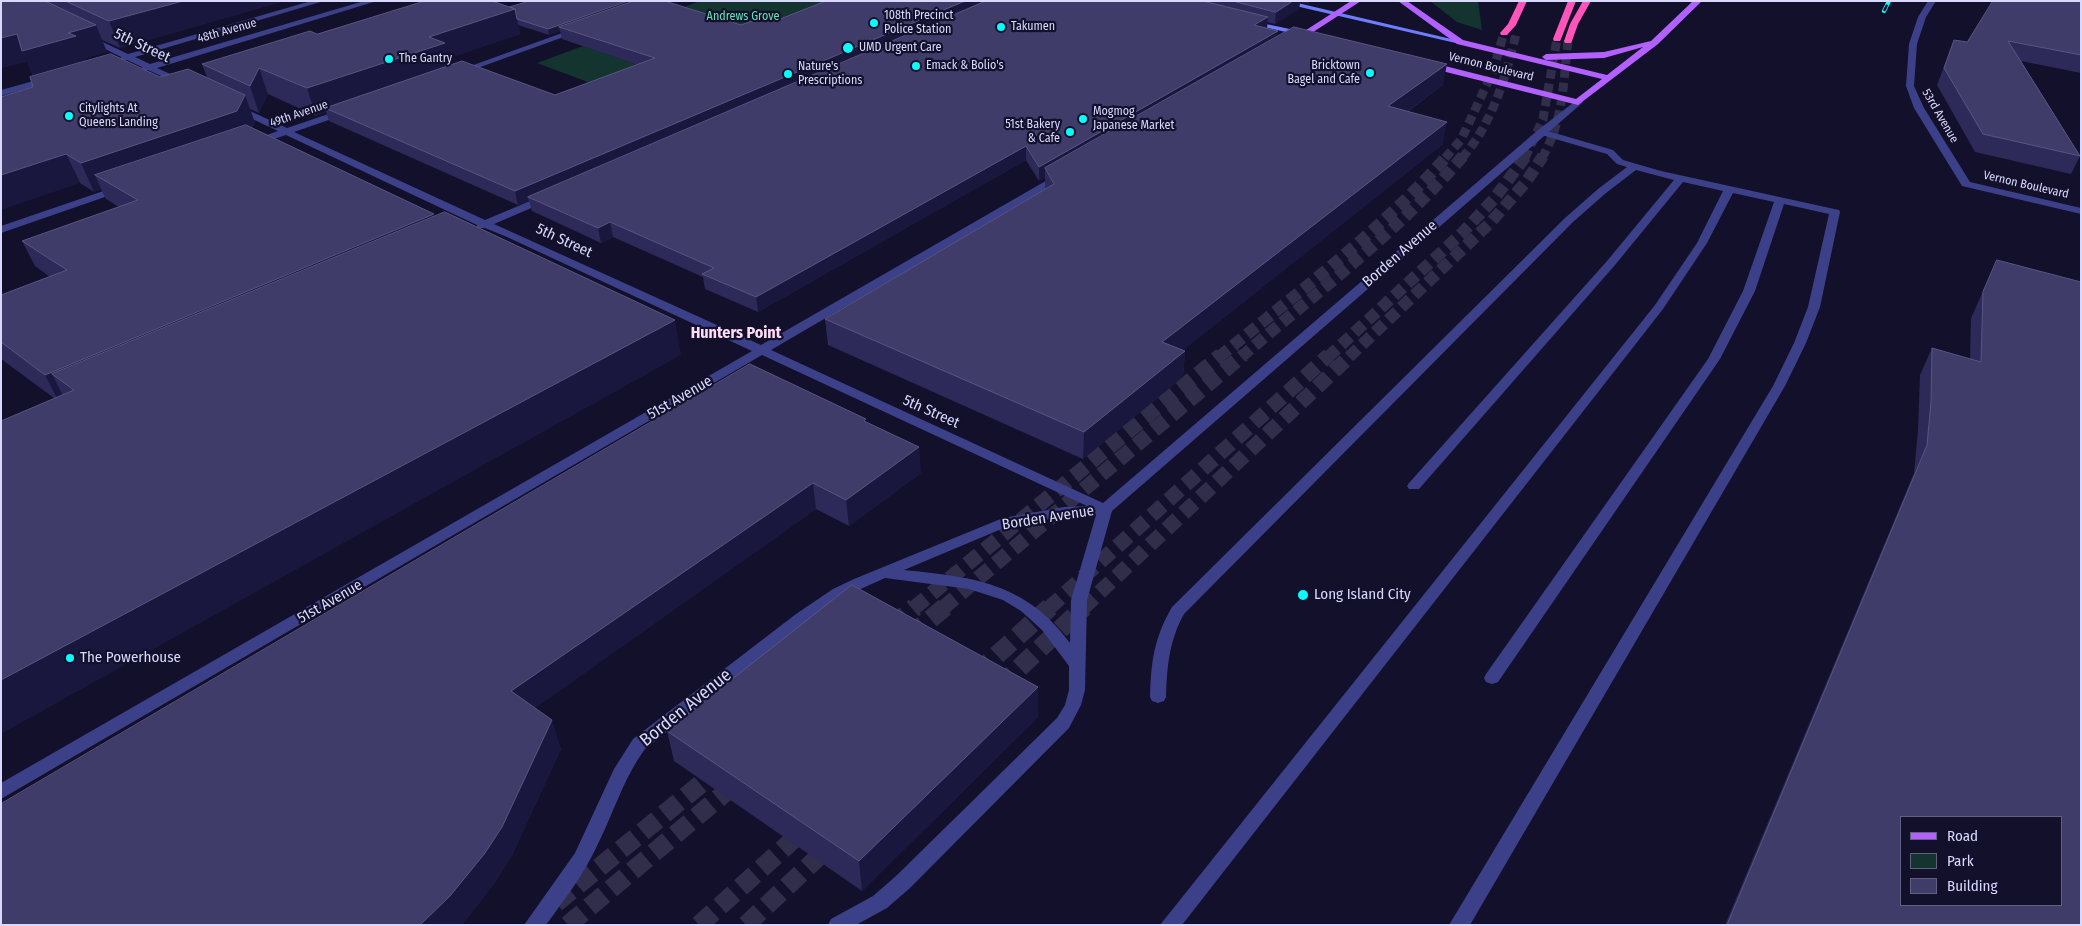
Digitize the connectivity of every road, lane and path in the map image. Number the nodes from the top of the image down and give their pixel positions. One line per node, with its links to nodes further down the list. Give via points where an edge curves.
1 (320, 1): 26 (street, 48th Avenue)
2 (373, 1): 29 (street, 48th Avenue)
3 (1278, 1): 11 (main road, Vernon Boulevard)
4 (1357, 1): 11 (main road)
5 (1402, 1): 22 (main road)
6 (1523, 1): 13 (highway)
7 (1572, 1): 20 (highway)
8 (1586, 1): 21 (highway)
9 (1698, 1): 23 (main road, Borden Avenue)
10 (1932, 1): 45 (street, 53rd Avenue, via 1922,17 1913,44 1910,86 1919,108)
11 (1336, 15): 17 (main road); 22 (main road, Vernon Boulevard)
12 (1245, 20): 17 (main road)
13 (1512, 25): 15 (highway); 18 (highway)
14 (586, 27): 31 (street)
15 (1504, 33)
16 (79, 34): 26 (street, 5th Street)
17 (1304, 34): 19 (main road); 24 (street)
18 (1516, 34)
19 (1320, 38)
20 (1557, 39)
21 (1568, 41)
22 (1460, 42): 25 (main road, Vernon Boulevard)
23 (1655, 42): 25 (main road, via 1591,56); 33 (main road, Borden Avenue)
24 (1288, 44)
25 (1515, 55): 33 (main road, Vernon Boulevard)
26 (128, 57): 27 (street, 48th Avenue); 29 (street, 5th Street)
27 (113, 61)
28 (1422, 63): 36 (main road, Vernon Boulevard)
29 (150, 67): 30 (street, 48th Avenue); 34 (street, 5th Street)
30 (140, 70)
31 (446, 76)
32 (54, 78): 35 (street)
33 (1609, 78): 36 (main road, Borden Avenue)
34 (190, 86)
35 (1, 93)
36 (1578, 102): 40 (street, Borden Avenue)
37 (226, 103): 39 (street, 5th Street)
38 (352, 108): 39 (street, 49th Avenue)
39 (286, 131): 41 (street, 49th Avenue); 51 (street, 5th Street)
40 (1541, 132): 42 (street, via 1610,152 1620,162); 56 (street, Borden Avenue)
41 (243, 147)
42 (1634, 166): 44 (street); 60 (street, via 1569,220 1183,606 1168,626 1161,644)
43 (1072, 170): 54 (street, 51st Avenue)
44 (1680, 179): 47 (street); 55 (street, via 1618,256)
45 (1966, 184): 50 (street, Vernon Boulevard)
46 (131, 185): 52 (street)
47 (1729, 190): 49 (street); 64 (street, via 1702,243 1659,307)
48 (559, 193): 51 (street)
49 (1780, 201): 59 (street, via 1749,291 1714,359); 65 (street, via 1835,212 1814,307 1800,343 1763,416)
50 (2081, 211)
51 (485, 224): 53 (street); 54 (street, 5th Street)
52 (1, 230)
53 (470, 231)
54 (760, 351): 56 (street, 5th Street); 61 (street, 51st Avenue)
55 (1414, 486)
56 (1104, 509): 57 (street, Borden Avenue, via 1008,521); 58 (street, Borden Avenue, via 1079,600)
57 (881, 572): 58 (street, via 954,580 1011,597 1042,620); 62 (street, Borden Avenue, via 838,593 802,618 639,744 627,759 588,848)
58 (1078, 666): 63 (street, Borden Avenue, via 1073,705 1063,723 903,882 880,902)
59 (1492, 678)
60 (1158, 698)
61 (1, 792)
62 (534, 925)
63 (838, 925)
64 (1170, 925)
65 (1459, 925)

